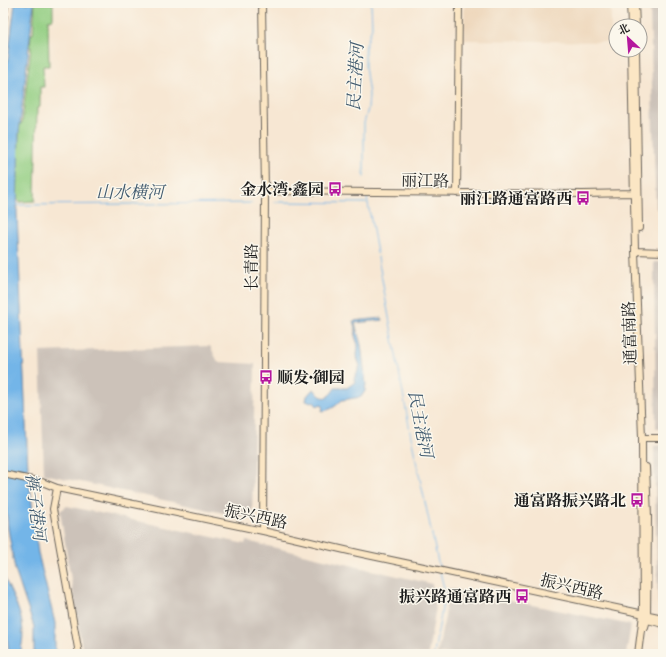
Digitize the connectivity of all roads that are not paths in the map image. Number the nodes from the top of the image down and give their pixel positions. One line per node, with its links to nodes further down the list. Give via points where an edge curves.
1 (5, 3): 8 (street)
2 (262, 3): 11 (street, 长青路)
3 (459, 3): 12 (street)
4 (630, 3): 6 (street)
5 (635, 3): 7 (street)
6 (631, 18)
7 (636, 18)
8 (3, 22)
9 (631, 58): 13 (street, 通富南路)
10 (636, 58): 14 (street, 通富南路)
11 (265, 191): 12 (street, 丽江路); 20 (street, 长青路)
12 (457, 193): 13 (street, 丽江路)
13 (634, 193): 14 (street, 通富南路)
14 (637, 251): 15 (street); 16 (street, 通富南路)
15 (663, 252)
16 (643, 438): 17 (street); 21 (street, 通富南路, via 648,518)
17 (663, 438)
18 (3, 474): 19 (street, 振兴西路)
19 (57, 488): 20 (street, 振兴西路); 24 (street, via 53,509)
20 (263, 531): 21 (street, 振兴西路)
21 (644, 617): 22 (street); 23 (street); 25 (street, 通富南路)
22 (663, 618)
23 (663, 624)
24 (79, 654)
25 (638, 654)

